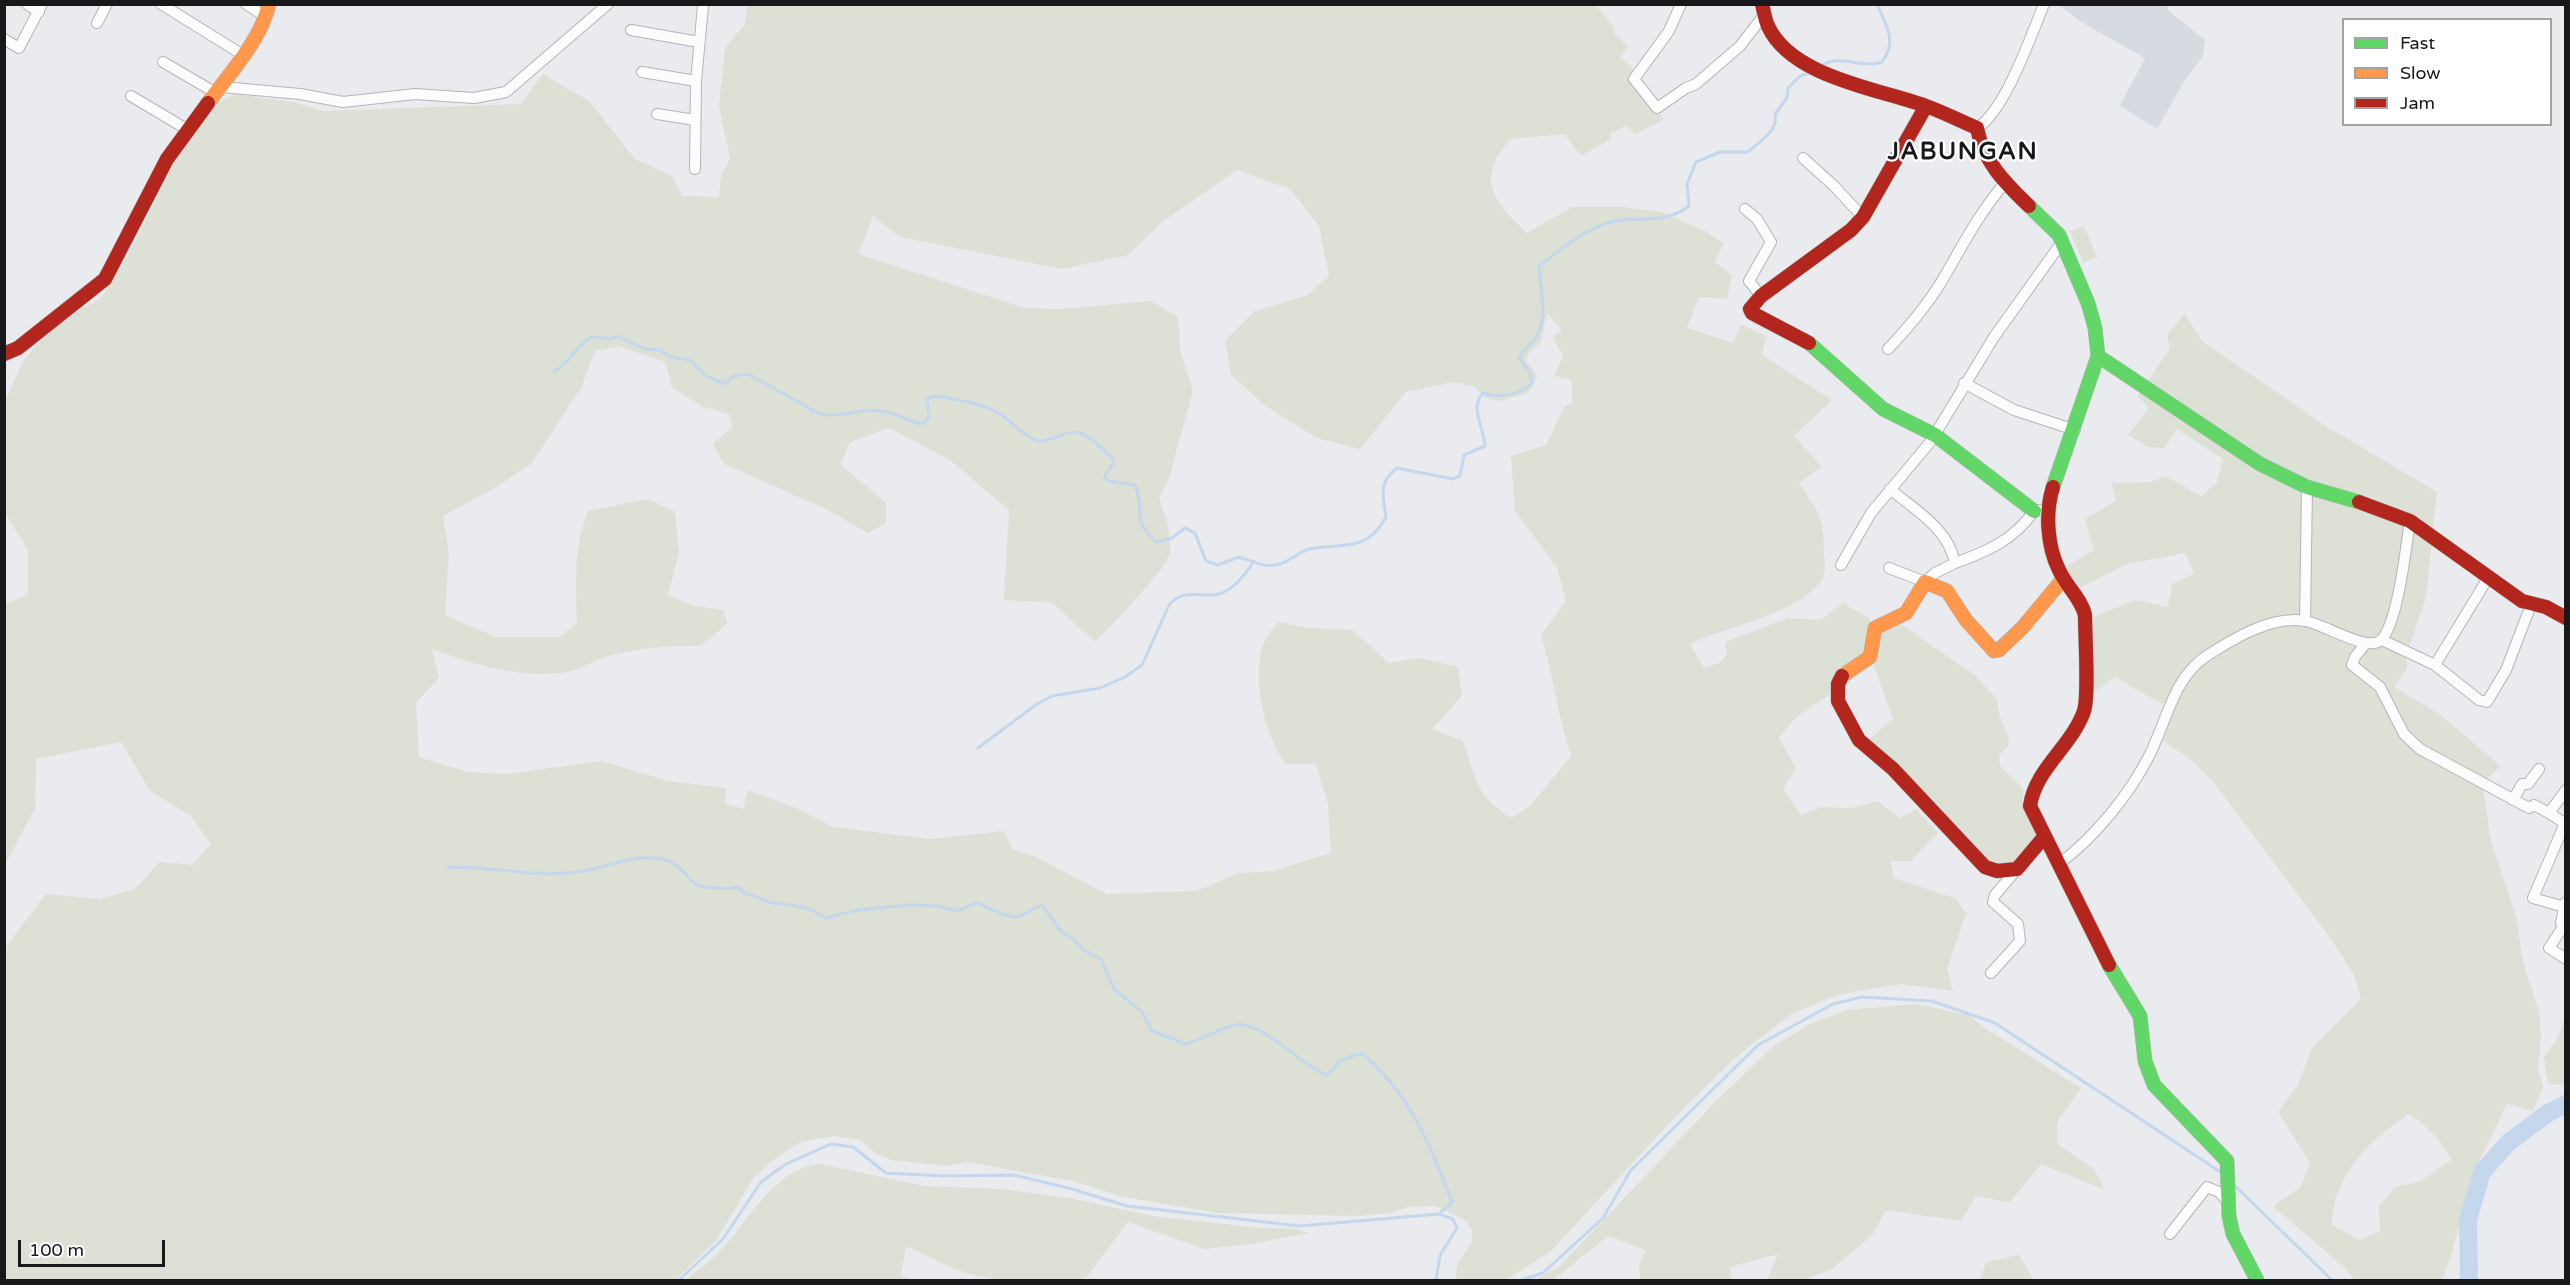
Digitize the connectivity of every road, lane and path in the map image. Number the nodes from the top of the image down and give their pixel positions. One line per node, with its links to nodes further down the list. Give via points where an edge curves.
1 (27, 4): 9 (street)
2 (107, 4): 12 (street)
3 (161, 4): 16 (street)
4 (246, 4): 11 (street)
5 (608, 4): 20 (street, via 506,92 486,97 415,94 344,102 300,93)
6 (1681, 4): 10 (street, via 1669,32 1634,79 1657,108 1696,84 1740,46)
7 (2044, 4): 25 (street, via 2022,60 1989,118)
8 (701, 5): 15 (street)
9 (40, 8): 14 (street, via 19,48)
10 (1763, 10): 22 (street, via 1781,45 1813,68)
11 (267, 11): 16 (street)
12 (97, 23)
13 (631, 30): 15 (street)
14 (4, 39)
15 (699, 42): 19 (street)
16 (243, 55): 20 (street)
17 (163, 62): 20 (street)
18 (642, 72): 19 (street)
19 (696, 81): 24 (street)
20 (219, 90): 26 (street)
21 (131, 96): 26 (street)
22 (1926, 106): 25 (street); 31 (street)
23 (657, 114): 24 (street)
24 (695, 120): 28 (street)
25 (1977, 128): 29 (street, via 1981,149)
26 (188, 130): 35 (street, via 167,159 105,279 18,348)
27 (1803, 158): 31 (street)
28 (694, 169)
29 (2005, 183): 32 (street, via 2055,230); 34 (street, via 1974,223 1939,285)
30 (1745, 209): 33 (street, via 1757,219 1771,242 1749,280)
31 (1863, 217): 33 (street)
32 (2062, 242): 36 (street, via 2096,328); 37 (street)
33 (1761, 296): 39 (street, via 1752,305 1752,313 1814,345 1883,409)
34 (1888, 350)
35 (4, 354)
36 (2098, 356): 38 (street); 40 (street, via 2260,464)
37 (1964, 383): 38 (street, via 2013,410); 39 (street)
38 (2075, 430): 42 (street)
39 (1935, 435): 41 (street); 42 (street)
40 (2307, 487): 43 (street, via 2373,506); 52 (street)
41 (1890, 489): 44 (street, via 1944,534 1952,546); 45 (street)
42 (2041, 508): 44 (street, via 1993,549); 48 (street)
43 (2410, 522): 47 (street); 53 (street, via 2397,598)
44 (1955, 563): 49 (street)
45 (1840, 565)
46 (1889, 568): 49 (street)
47 (2488, 578): 50 (street); 55 (street)
48 (2063, 579): 49 (street, via 2023,627 1994,651 1947,591); 61 (street, via 2085,615 2086,704 2078,725 2032,790 2030,806)
49 (1925, 582): 63 (street, via 1906,613 1875,628 1870,657 1839,679 1838,701 1863,744 1893,769 1985,867)
50 (2531, 605): 51 (street, via 2546,607); 55 (street, via 2506,670 2487,702 2479,700)
51 (2565, 618)
52 (2305, 621): 54 (street); 62 (street, via 2278,623 2249,632 2193,666 2183,678 2138,775 2087,841)
53 (2382, 640): 54 (street); 55 (street)
54 (2365, 644): 58 (street, via 2352,665 2380,687 2404,734 2432,756)
55 (2435, 665)
56 (2539, 769): 58 (street, via 2528,784 2522,784)
57 (2565, 790): 59 (street)
58 (2513, 800): 59 (street)
59 (2549, 813): 60 (street)
60 (2565, 824): 64 (street, via 2533,896)
61 (2044, 837): 62 (street); 63 (street)
62 (2060, 863): 67 (street, via 2098,947 2140,1016 2145,1061 2154,1085 2223,1155 2229,1166)
63 (2017, 870): 66 (street, via 1993,899 2018,924 2020,941)
64 (2565, 905): 65 (street, via 2563,927 2549,948)
65 (2565, 959)
66 (1991, 973)
67 (2228, 1199): 68 (street, via 2208,1187); 69 (street, via 2233,1234)
68 (2170, 1234)
69 (2257, 1281)

